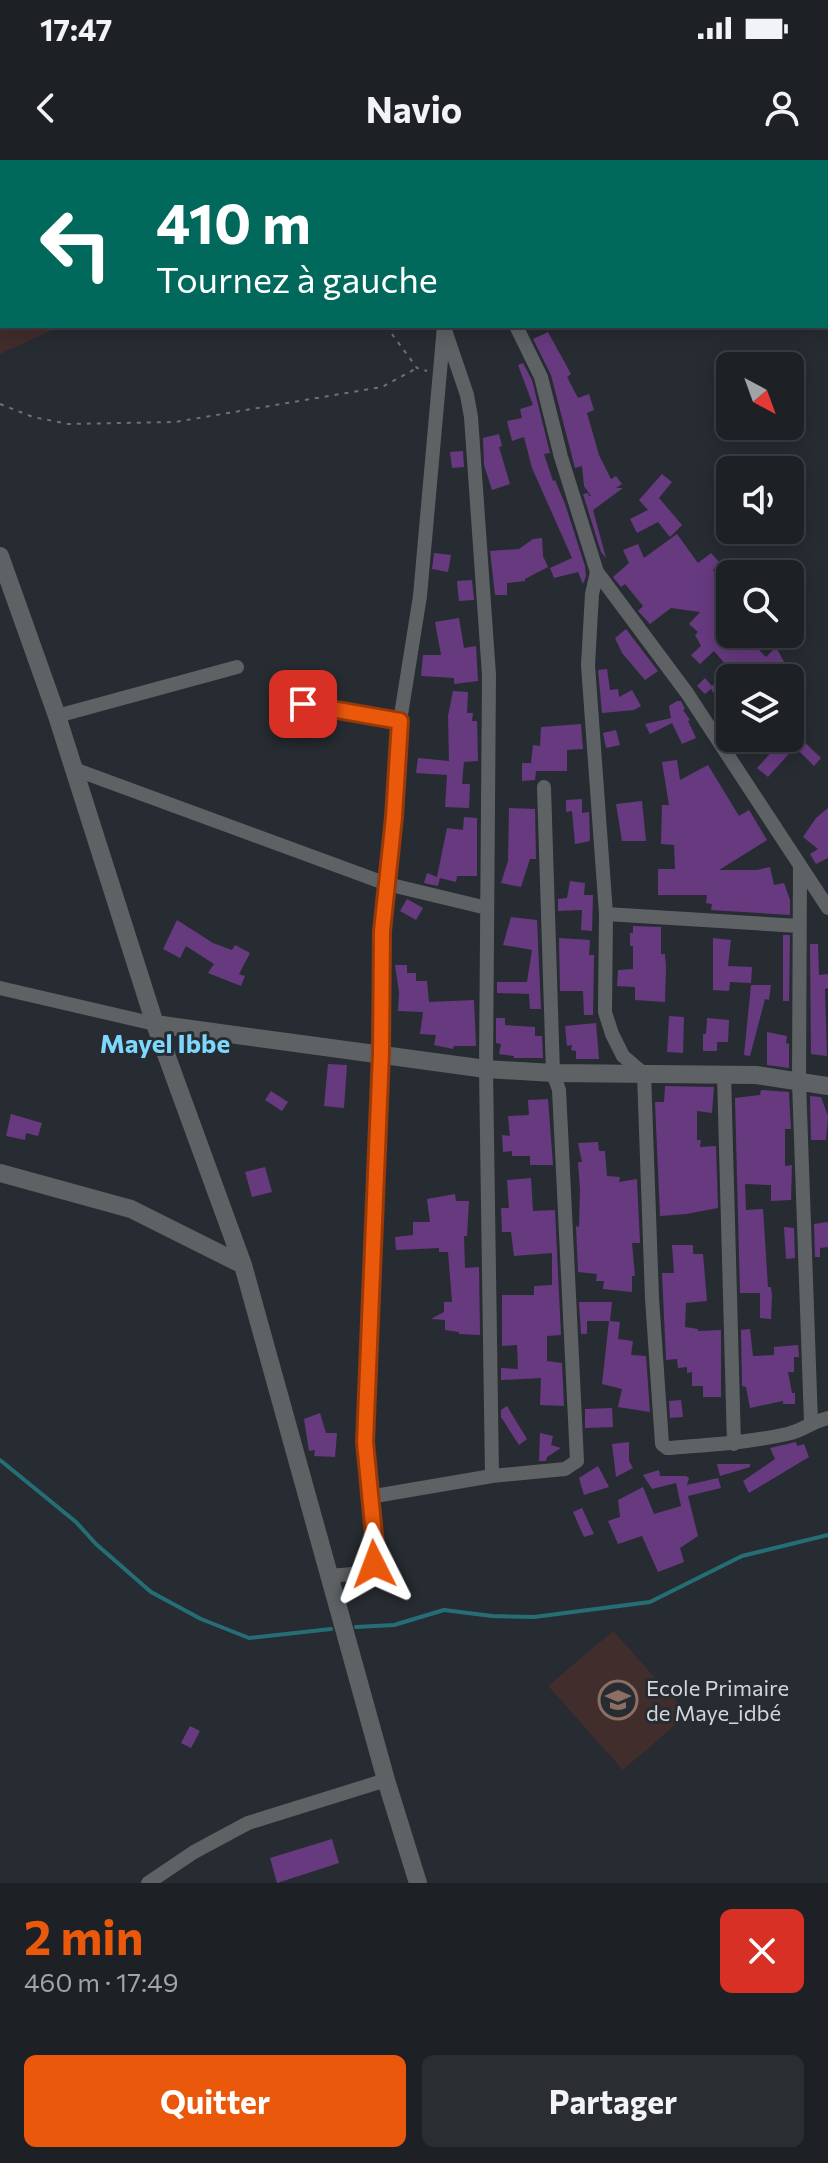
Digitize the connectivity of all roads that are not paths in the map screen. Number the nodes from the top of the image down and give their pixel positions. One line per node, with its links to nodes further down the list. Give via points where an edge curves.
1 (444, 328): 9 (street, via 420,596)
2 (445, 328): 14 (street, via 467,395 472,432 489,675)
3 (517, 328): 5 (street, via 541,377)
4 (0, 556): 8 (street)
5 (597, 572): 12 (street, via 687,693); 16 (street, via 588,665)
6 (237, 667): 8 (street)
7 (303, 704): 9 (street)
8 (57, 716): 10 (street)
9 (400, 721): 13 (street)
10 (74, 769): 13 (street); 19 (street)
11 (544, 787): 22 (street)
12 (800, 866): 15 (street); 17 (street)
13 (387, 884): 14 (street); 20 (street)
14 (487, 908): 21 (street)
15 (828, 908)
16 (606, 914): 17 (street); 23 (street, via 605,1012 623,1056)
17 (799, 926): 25 (street)
18 (0, 988): 19 (street)
19 (155, 1024): 20 (street); 28 (street)
20 (381, 1053): 21 (street); 33 (street, via 365,1442)
21 (486, 1069): 22 (street); 32 (street)
22 (553, 1073): 23 (street); 32 (street, via 559,1090 577,1461 565,1469)
23 (644, 1074): 24 (street); 31 (street, via 662,1444)
24 (724, 1074): 25 (street); 31 (street)
25 (799, 1082): 26 (street); 30 (street)
26 (828, 1086)
27 (0, 1173): 28 (street, via 131,1209)
28 (243, 1265): 34 (street)
29 (828, 1418): 30 (street)
30 (811, 1422): 31 (street, via 791,1433)
31 (734, 1444)
32 (492, 1476): 33 (street)
33 (369, 1497): 34 (street, via 374,1564)
34 (329, 1576): 35 (street)
35 (386, 1780): 36 (street, via 248,1823); 37 (street)
36 (148, 1883)
37 (418, 1883)

